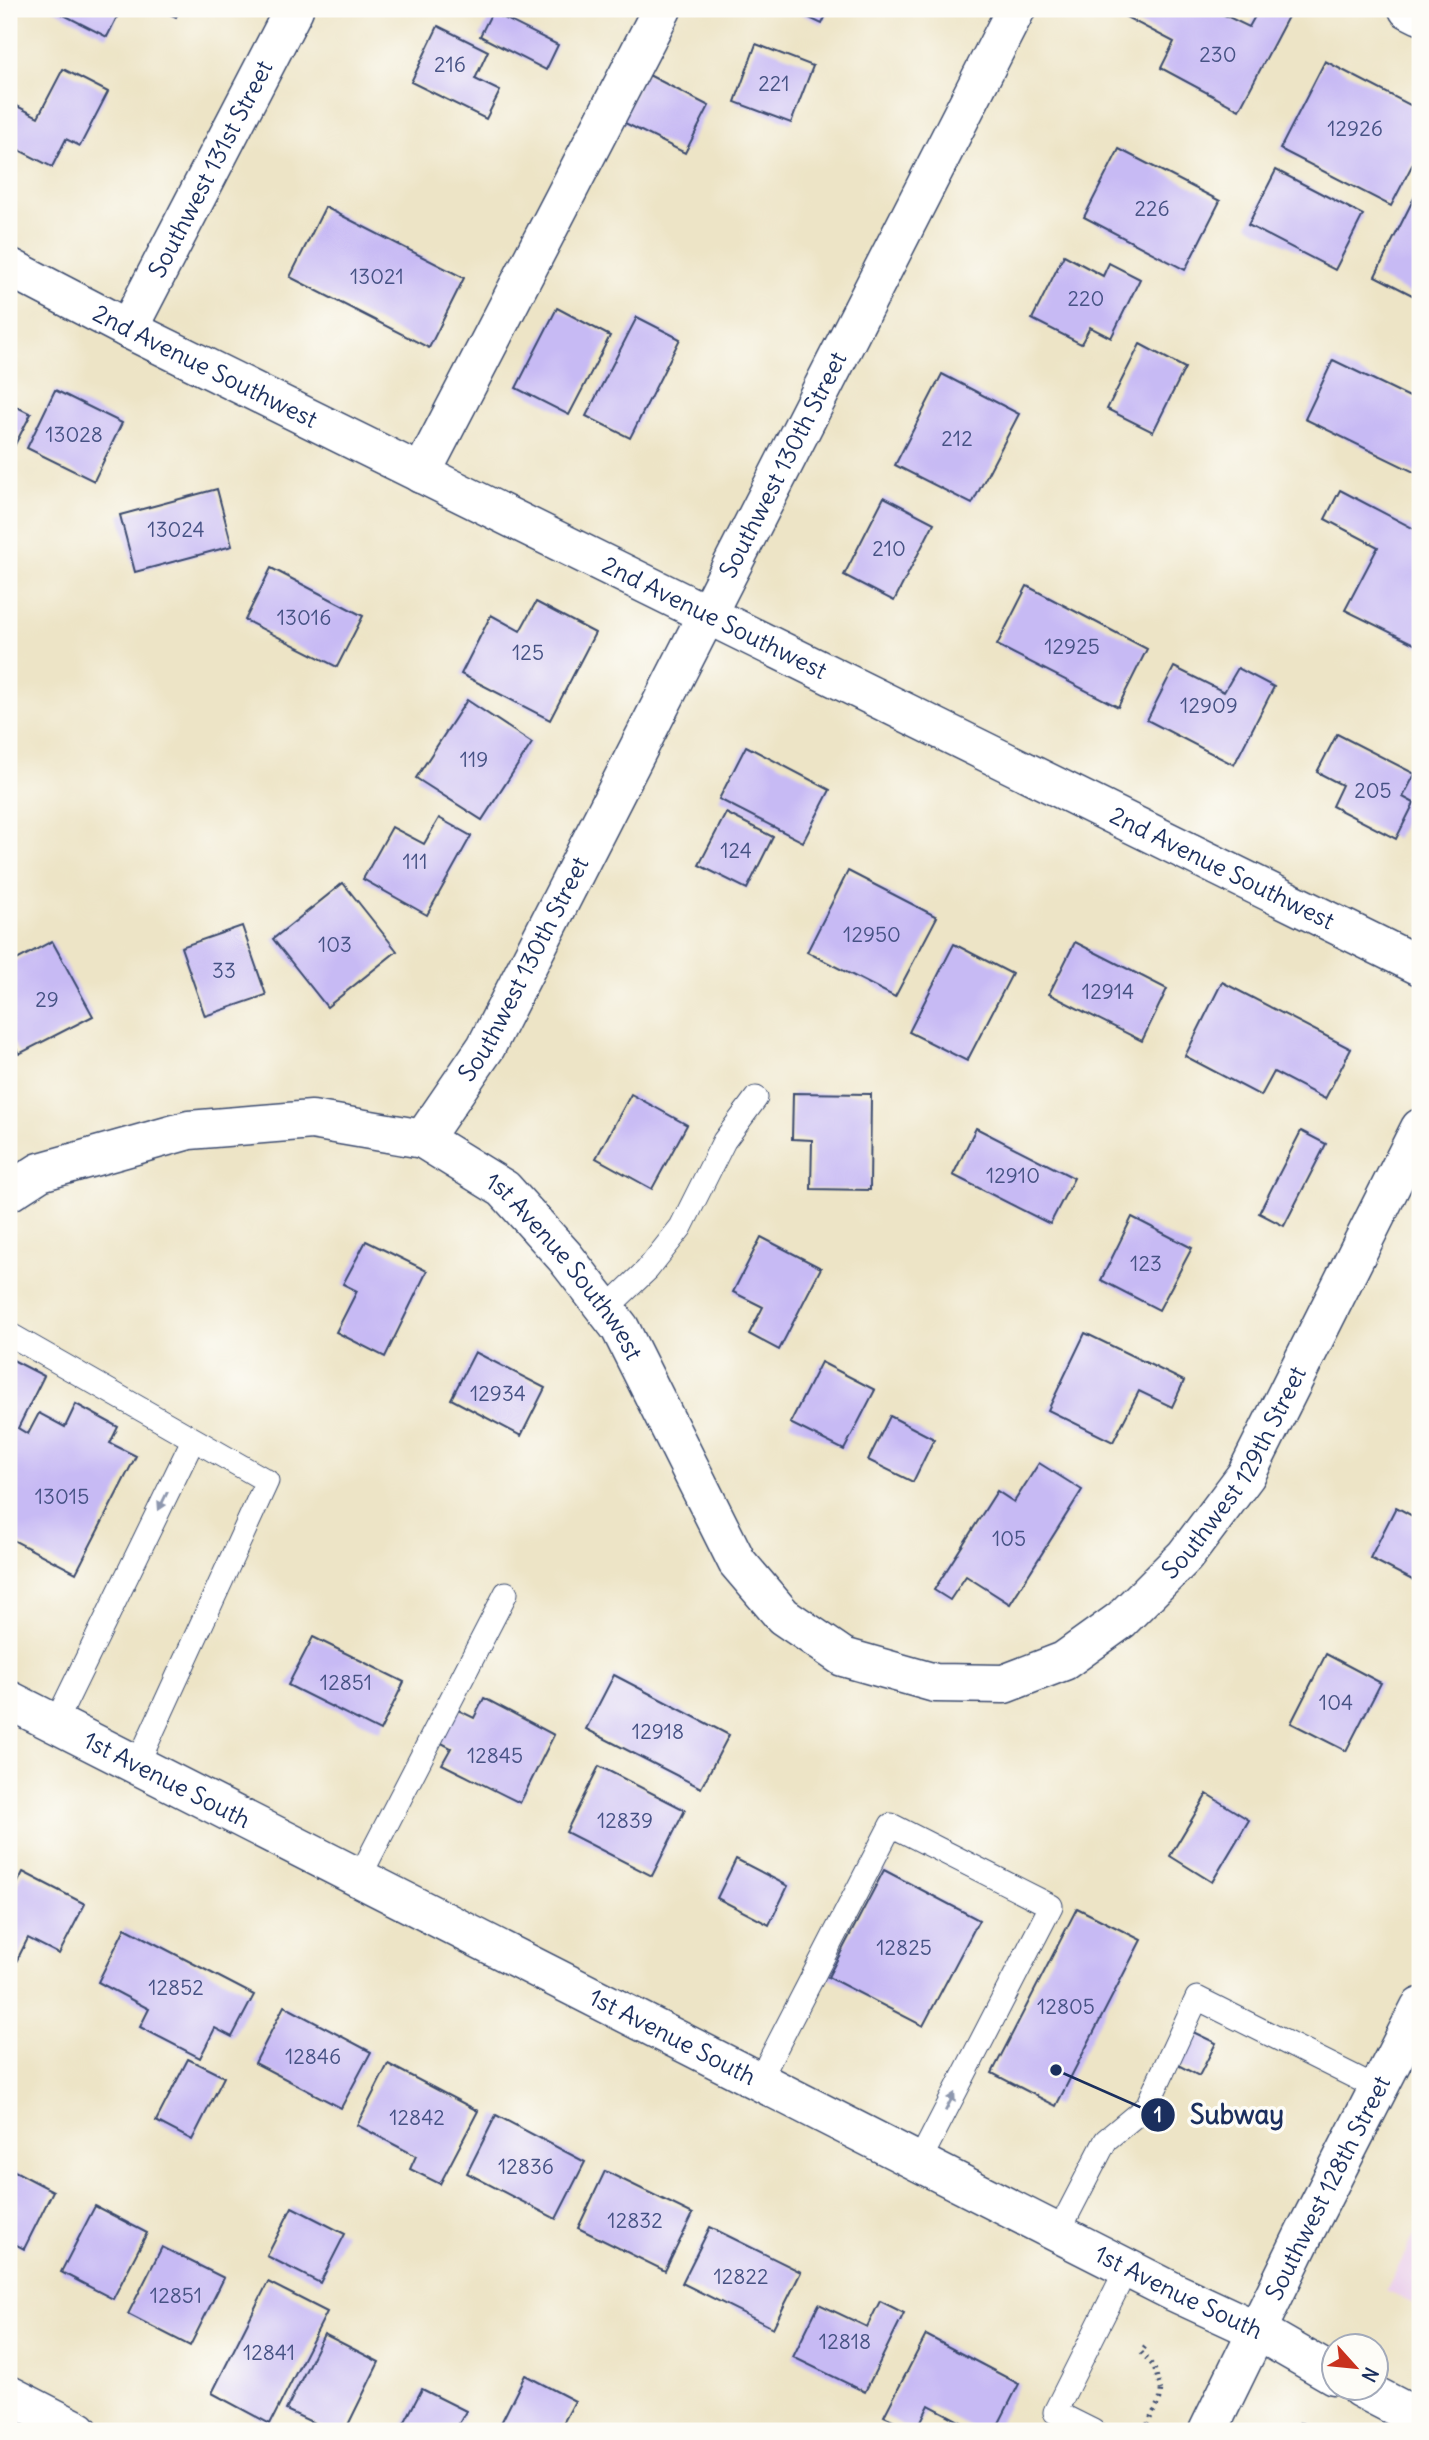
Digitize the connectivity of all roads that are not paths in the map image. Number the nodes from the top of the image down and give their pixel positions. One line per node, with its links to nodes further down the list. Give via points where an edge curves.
1 (294, 9): 7 (street, Southwest 131st Street)
2 (662, 9): 8 (street)
3 (1016, 9): 9 (street, Southwest 130th Street)
4 (1408, 9): 5 (street)
5 (1420, 15)
6 (9, 267): 7 (street, 2nd Avenue Southwest)
7 (128, 330): 8 (street, 2nd Avenue Southwest)
8 (421, 474): 9 (street, 2nd Avenue Southwest)
9 (705, 614): 10 (street, 2nd Avenue Southwest); 13 (street, Southwest 130th Street, via 486,1047)
10 (1420, 966)
11 (756, 1098): 15 (lane, via 724,1142 681,1227 647,1270)
12 (1420, 1128): 19 (street, Southwest 129th Street, via 1246,1475 1185,1556 1121,1620 1064,1661 1004,1684)
13 (423, 1139): 14 (street, 1st Avenue Southwest, via 312,1120 189,1130 40,1172); 15 (street, 1st Avenue Southwest, via 504,1189)
14 (9, 1192)
15 (606, 1310): 19 (street, 1st Avenue Southwest, via 621,1328 737,1562 783,1616 843,1657)
16 (9, 1334): 17 (lane)
17 (193, 1440): 21 (lane, one-way to 21); 22 (lane, via 267,1481)
18 (506, 1592): 23 (lane)
19 (935, 1683)
20 (9, 1700): 21 (street, 1st Avenue South)
21 (55, 1724): 22 (street, 1st Avenue South)
22 (137, 1765): 23 (street, 1st Avenue South)
23 (359, 1878): 25 (street, 1st Avenue South)
24 (1420, 2007): 26 (street, Southwest 128th Street)
25 (759, 2081): 27 (street, 1st Avenue South); 27 (lane, one-way to 25, via 1051,1906 891,1825)
26 (1378, 2089): 28 (lane, via 1197,1998 1147,2106 1106,2140); 30 (street, Southwest 128th Street)
27 (919, 2162): 28 (street, 1st Avenue South)
28 (1058, 2233): 29 (street, 1st Avenue South)
29 (1127, 2268): 30 (street, 1st Avenue South); 36 (lane, via 1055,2412)
30 (1256, 2330): 31 (street, 1st Avenue South); 37 (street, Southwest 128th Street)
31 (1320, 2366)
32 (9, 2395): 35 (street)
33 (1383, 2402): 34 (street)
34 (1415, 2422)
35 (79, 2431)
36 (1093, 2431)
37 (1208, 2431)

